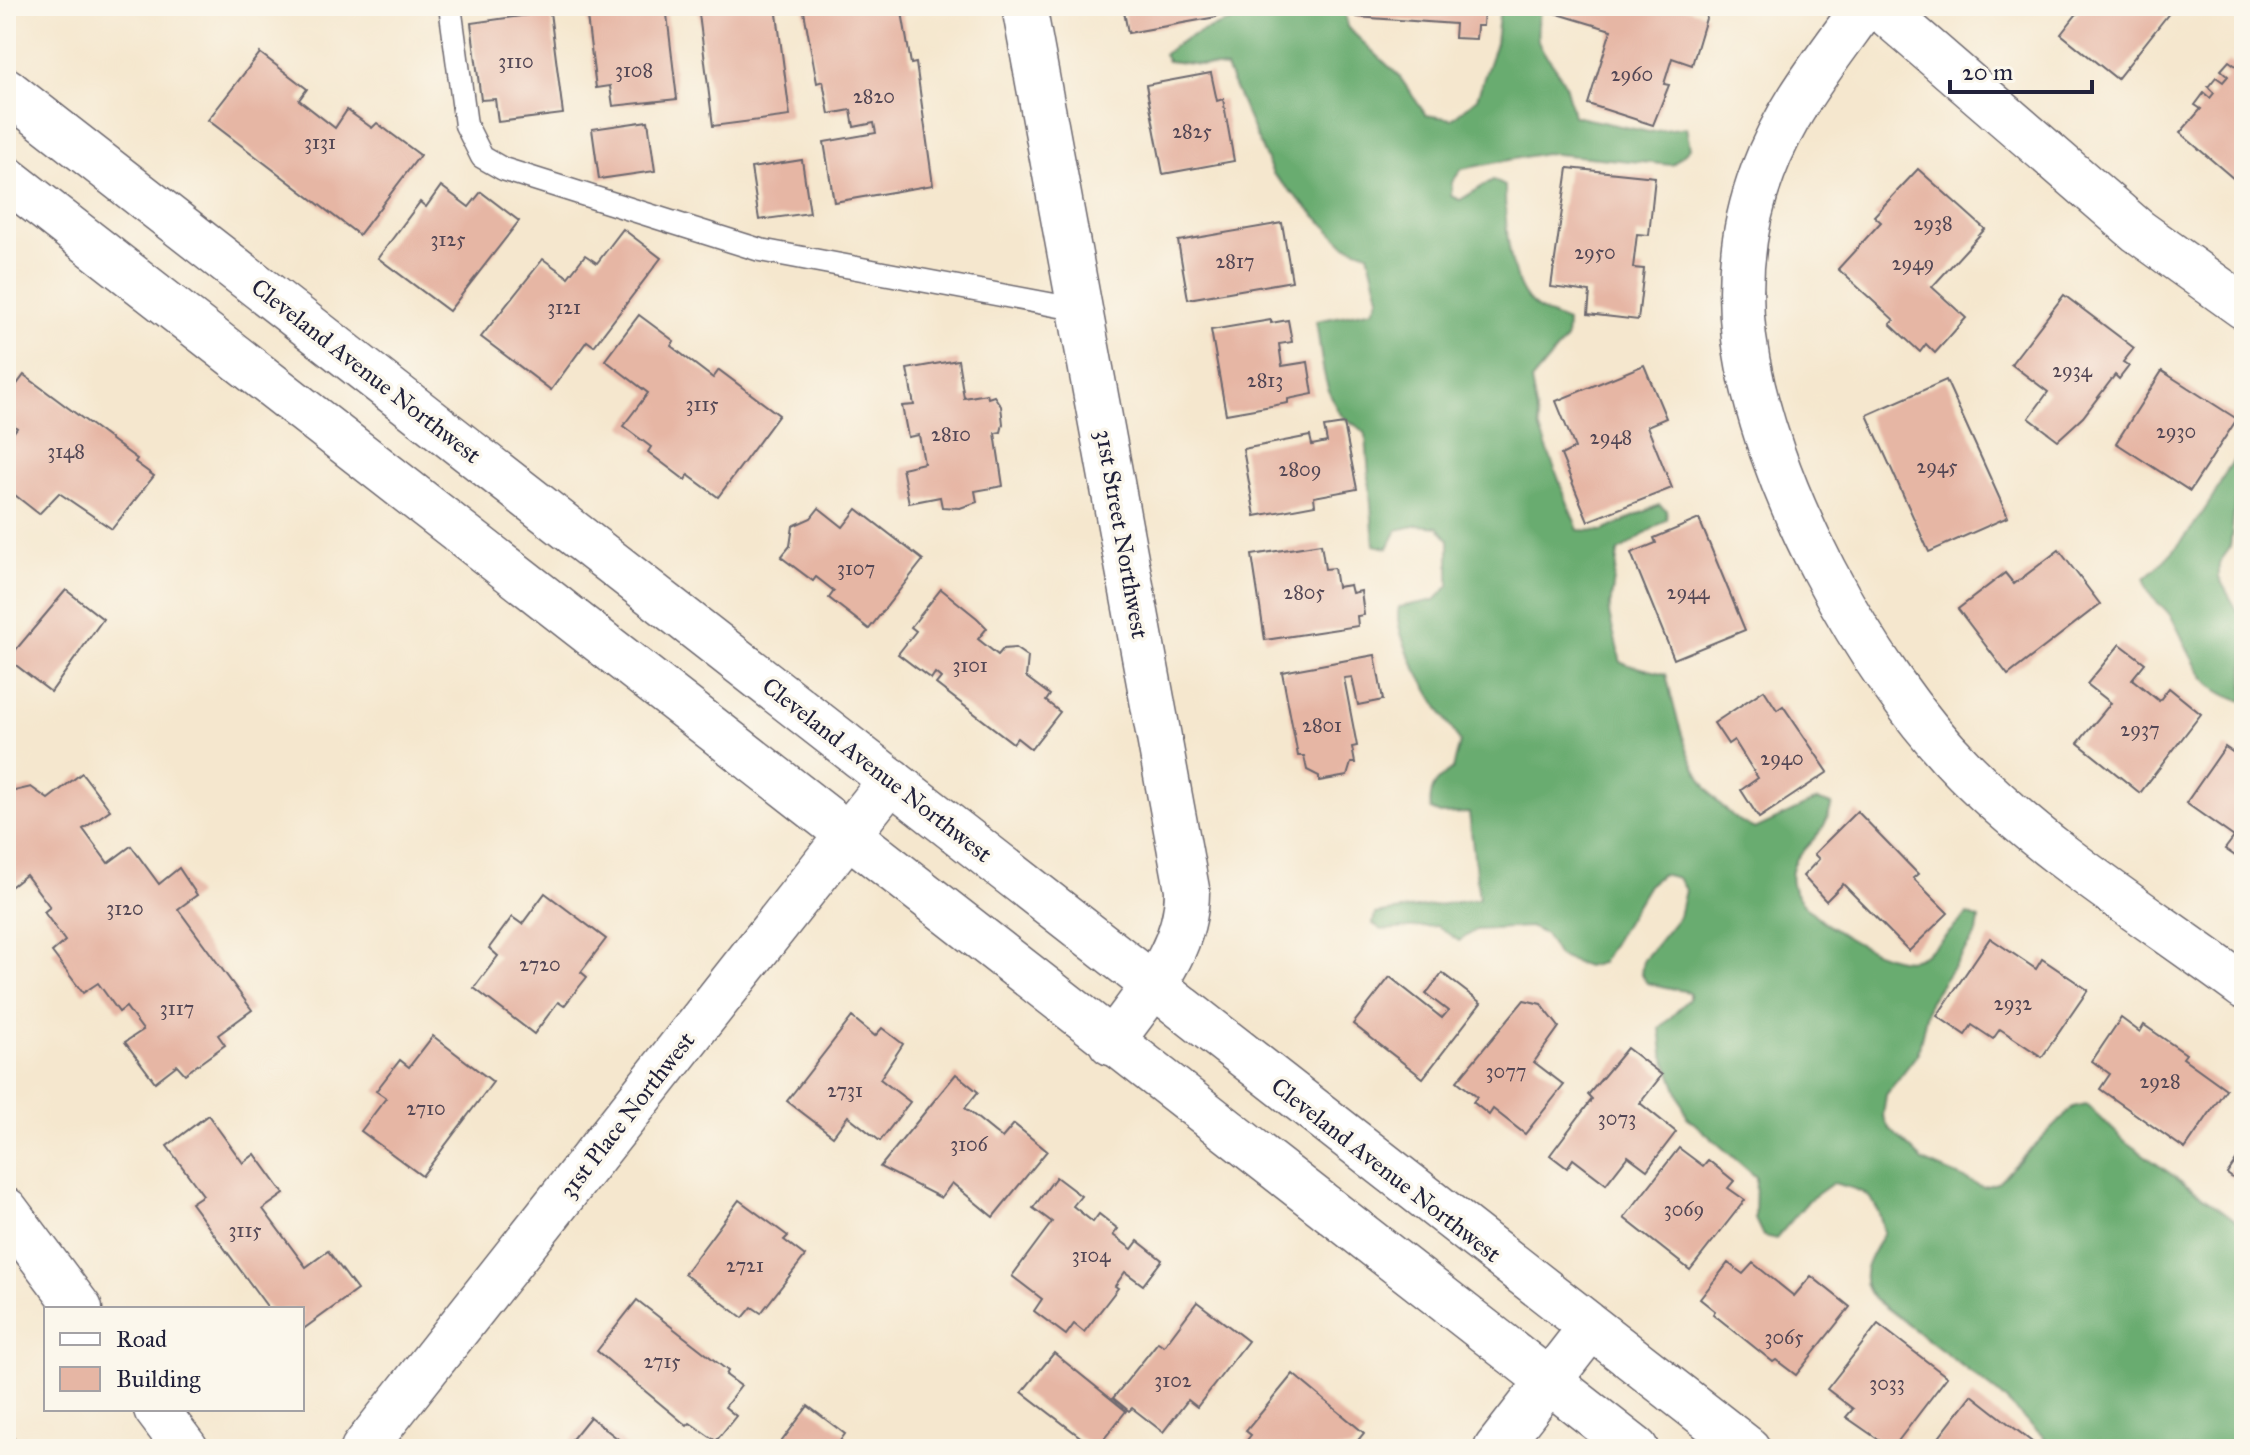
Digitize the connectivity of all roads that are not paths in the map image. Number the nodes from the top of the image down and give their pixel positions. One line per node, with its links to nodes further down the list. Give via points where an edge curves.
1 (450, 6): 8 (lane, via 466,125 482,157 503,169 760,250)
2 (1024, 6): 8 (main road, 31st Street Northwest)
3 (1865, 6): 14 (main road, via 1780,132 1762,173 1746,237 1742,316 1747,361 1790,495 1864,642 1958,763 2067,859)
4 (1878, 6): 7 (main road, via 2138,231)
5 (6, 90): 9 (main road, Cleveland Avenue Northwest)
6 (6, 178): 10 (main road)
7 (2244, 307)
8 (1081, 310): 13 (main road, 31st Street Northwest, via 1187,889 1180,940)
9 (427, 419): 10 (main road); 11 (main road, Cleveland Avenue Northwest)
10 (385, 472): 12 (main road)
11 (891, 780): 12 (main road, 31st Place Northwest); 13 (main road, Cleveland Avenue Northwest)
12 (849, 834): 15 (main road); 22 (main road, 31st Place Northwest)
13 (1151, 987): 15 (main road, 31st Street Northwest); 18 (main road, Cleveland Avenue Northwest)
14 (2244, 987)
15 (1111, 1043): 19 (main road)
16 (6, 1210): 17 (main road)
17 (79, 1307)
18 (1590, 1328): 19 (main road); 25 (main road, Cleveland Avenue Northwest)
19 (1550, 1381): 23 (main road); 24 (main road)
20 (158, 1411): 21 (main road)
21 (186, 1449)
22 (363, 1449)
23 (1496, 1449)
24 (1636, 1449)
25 (1748, 1449)

